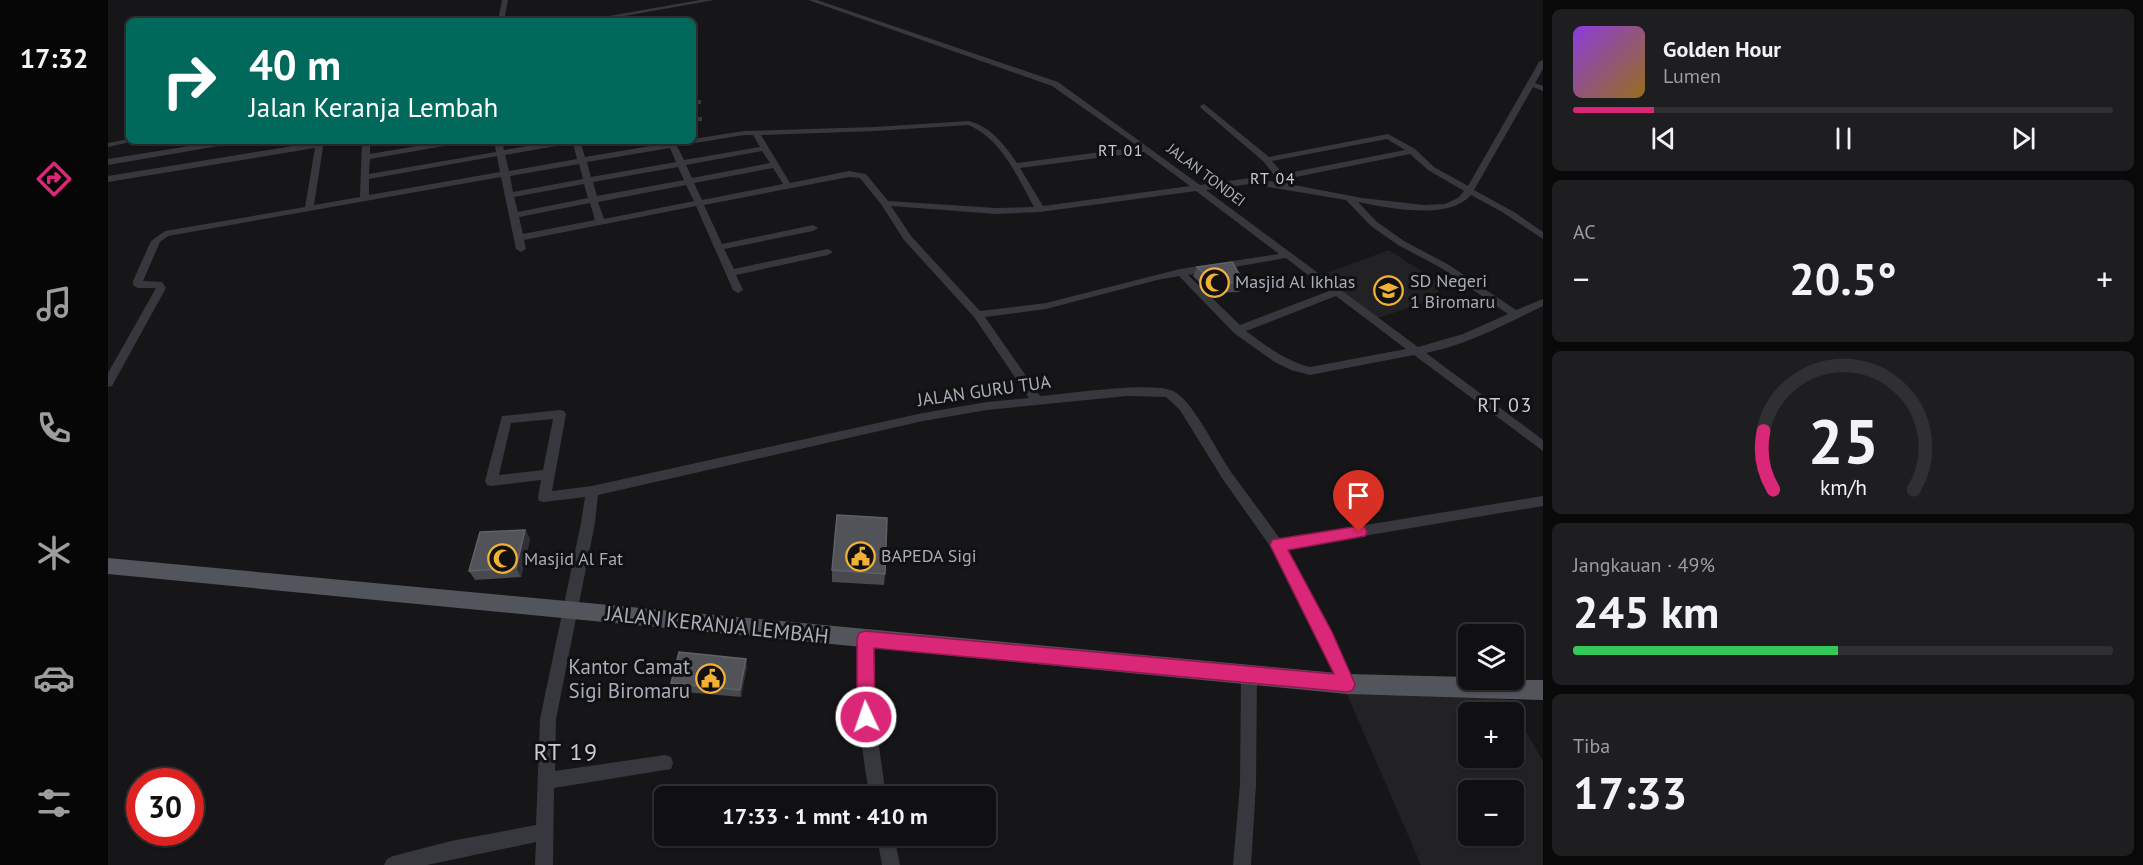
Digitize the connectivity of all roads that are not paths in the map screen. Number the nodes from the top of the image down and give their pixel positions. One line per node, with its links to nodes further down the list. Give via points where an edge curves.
1 (516, 0): 4 (street)
2 (711, 0): 6 (street)
3 (811, 0): 28 (street, JALAN TONDEI, via 1052,83)
4 (505, 2): 5 (street)
5 (502, 18)
6 (602, 18)
7 (1543, 63): 8 (street)
8 (1531, 84): 9 (street); 49 (street)
9 (1543, 89)
10 (1204, 106): 34 (street)
11 (756, 134): 12 (street); 27 (street); 39 (street, via 969,123 983,128)
12 (696, 141)
13 (126, 142): 26 (street)
14 (181, 144): 29 (street)
15 (219, 144): 29 (street)
16 (271, 144): 31 (street)
17 (315, 144): 31 (street)
18 (320, 144): 56 (street)
19 (366, 144): 33 (street)
20 (443, 144): 33 (street)
21 (498, 144): 32 (street)
22 (556, 144): 32 (street)
23 (575, 144): 35 (street)
24 (667, 144): 35 (street)
25 (672, 144): 37 (street)
26 (108, 145)
27 (766, 148): 37 (street); 38 (street)
28 (1146, 150): 39 (street); 48 (street, JALAN TONDEI)
29 (178, 151): 36 (street); 40 (street)
30 (1412, 151): 34 (street, via 1388,136); 46 (street); 49 (street, via 1421,162)
31 (271, 152): 40 (street)
32 (500, 153): 41 (street); 42 (street)
33 (365, 157): 42 (street)
34 (1267, 160): 46 (street)
35 (582, 161): 41 (street); 44 (street)
36 (108, 162)
37 (682, 164): 44 (street); 45 (street)
38 (775, 165): 45 (street); 47 (street)
39 (1014, 166): 57 (street)
40 (172, 168): 43 (street)
41 (504, 175): 50 (street); 53 (street)
42 (364, 177): 53 (street)
43 (108, 179)
44 (588, 180): 50 (street); 52 (street)
45 (689, 181): 52 (street); 54 (street)
46 (1284, 181): 48 (street); 51 (street)
47 (788, 186): 54 (street); 55 (street, via 859,174)
48 (1198, 188): 57 (street); 66 (street, JALAN TONDEI)
49 (1468, 190): 51 (street, via 1460,201 1440,208); 61 (street)
50 (509, 195): 58 (street)
51 (1349, 198): 73 (street, via 1374,224 1401,243 1446,267)
52 (592, 199): 58 (street); 59 (street)
53 (364, 200): 56 (street)
54 (699, 203): 59 (street); 63 (street)
55 (885, 203): 57 (street); 72 (street, via 907,238)
56 (309, 208): 76 (street, via 172,231 160,238 138,285 158,284 161,288)
57 (1040, 210)
58 (514, 215): 62 (street)
59 (600, 222): 62 (street)
60 (813, 228): 63 (street)
61 (1543, 236)
62 (519, 238): 64 (street)
63 (719, 247): 68 (street)
64 (521, 249)
65 (828, 252): 68 (street)
66 (1289, 255): 67 (street); 70 (street, JALAN TONDEI)
67 (1180, 272): 72 (street, via 1076,300); 74 (street)
68 (730, 273): 69 (street)
69 (738, 290)
70 (1337, 291): 74 (street); 75 (street, JALAN TONDEI)
71 (1543, 302): 73 (street)
72 (978, 315): 77 (street)
73 (1516, 315): 75 (street, via 1458,341)
74 (1238, 330): 75 (street, via 1303,370)
75 (1417, 351): 78 (street, JALAN TONDEI)
76 (108, 383)
77 (1037, 400): 80 (street, JALAN GURU TUA, via 922,417); 82 (street, JALAN GURU TUA, via 1151,391 1170,394 1184,407)
78 (1543, 446)
79 (549, 474): 79 (street, via 560,414 506,419 491,480); 80 (street, JALAN GURU TUA, via 544,497)
80 (592, 491): 84 (street)
81 (1543, 501): 82 (street)
82 (1277, 545): 87 (street, JALAN GURU TUA)
83 (108, 566): 84 (main road, JALAN KERANJA LEMBAH)
84 (572, 611): 85 (main road, JALAN KERANJA LEMBAH); 90 (street, via 550,709)
85 (865, 639): 86 (main road, JALAN KERANJA LEMBAH); 91 (street, via 865,696)
86 (1249, 674): 87 (main road, JALAN KERANJA LEMBAH); 97 (street, via 1248,785)
87 (1347, 684): 88 (main road, JALAN KERANJA LEMBAH)
88 (1543, 690)
89 (665, 763): 90 (street)
90 (547, 781): 92 (street)
91 (876, 786)
92 (543, 832): 94 (street); 95 (street)
93 (888, 846): 96 (street)
94 (393, 865)
95 (544, 865)
96 (891, 865)
97 (1242, 865)

